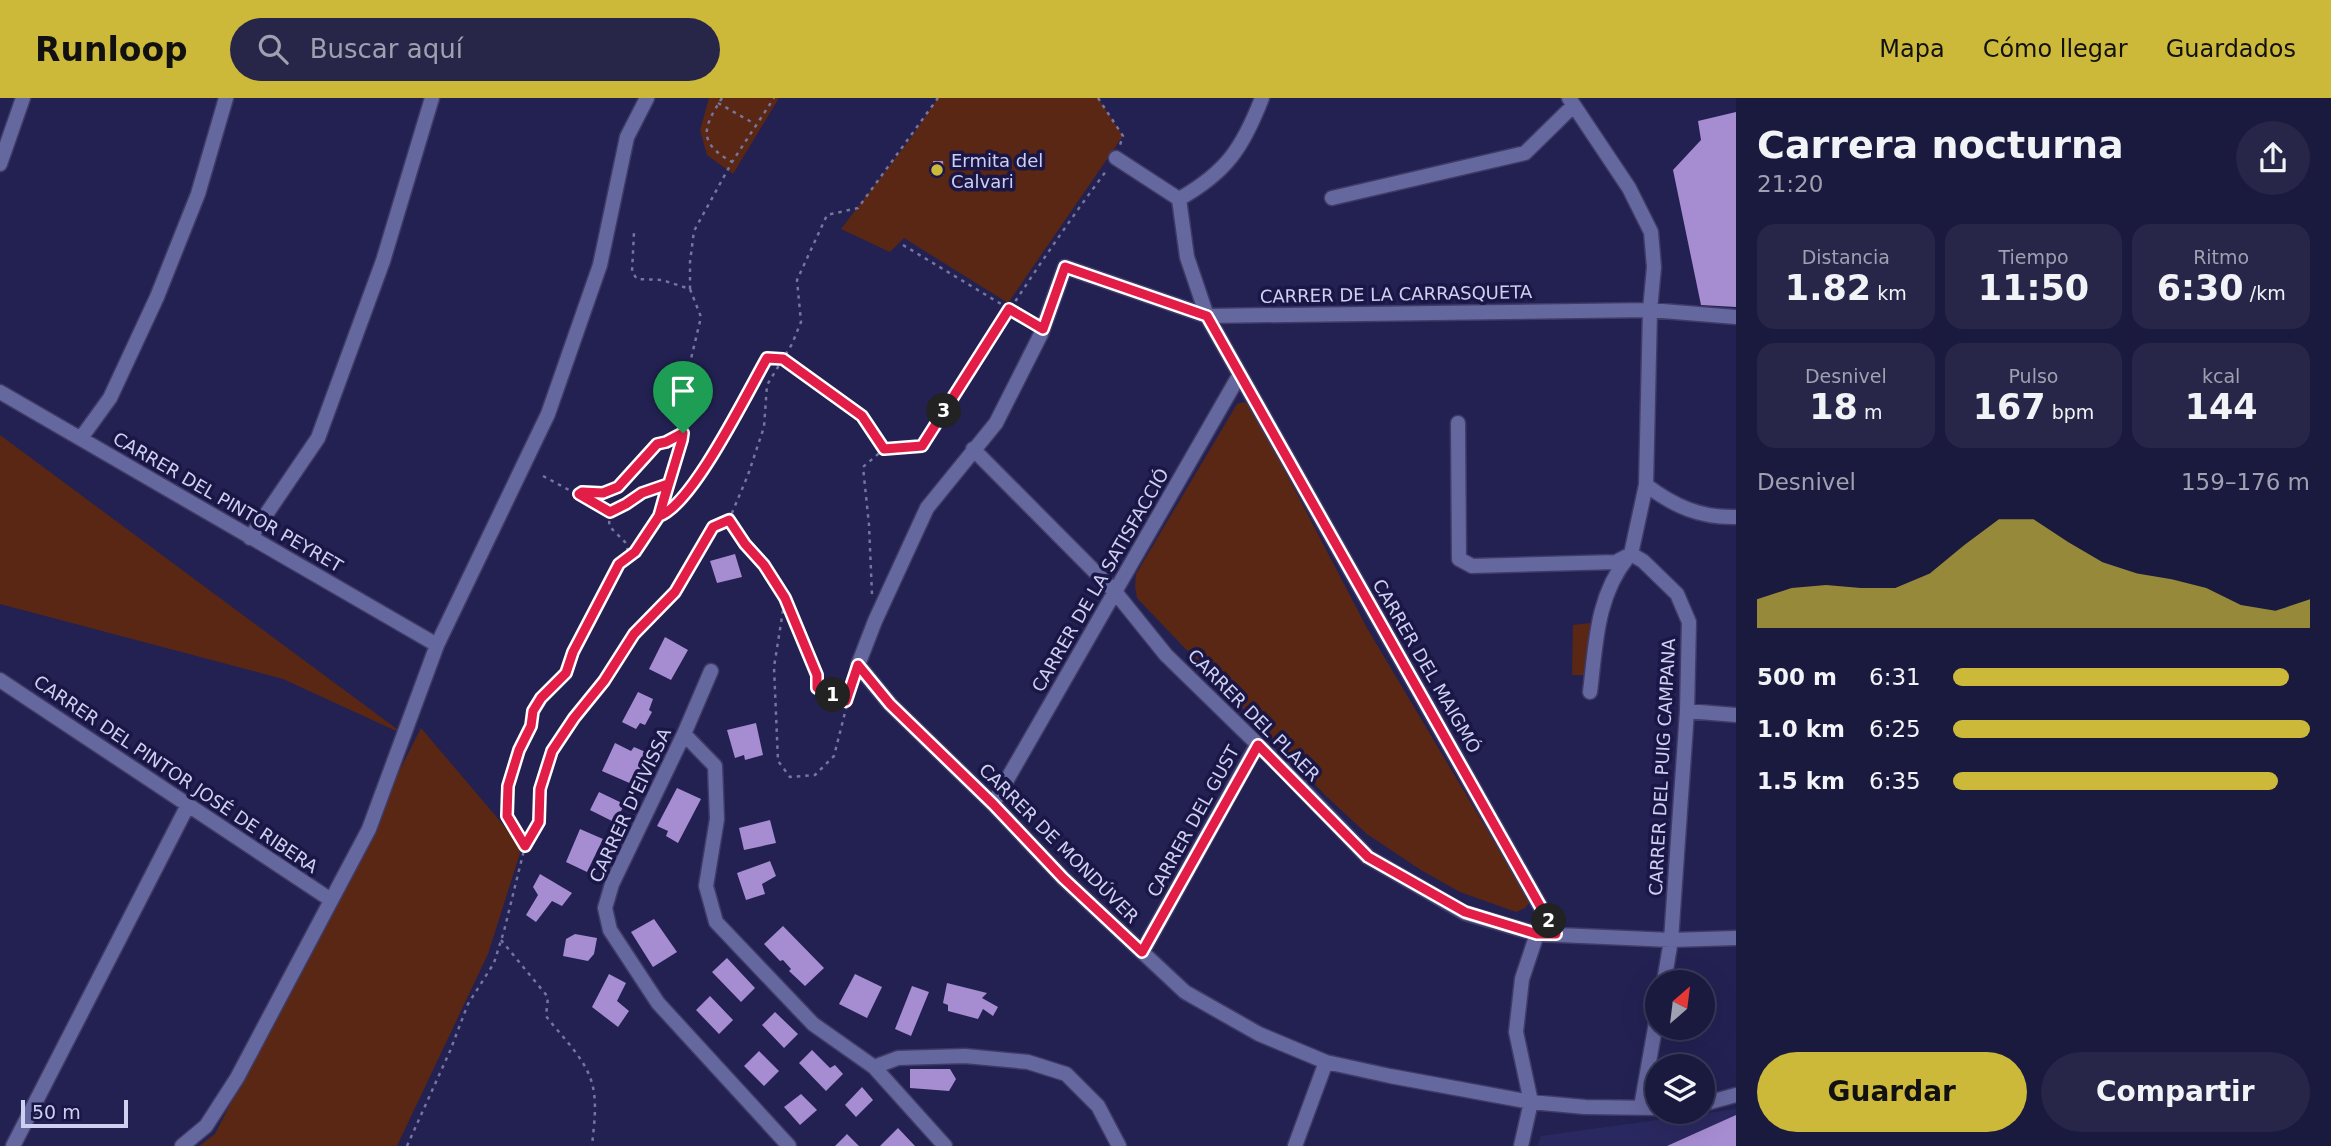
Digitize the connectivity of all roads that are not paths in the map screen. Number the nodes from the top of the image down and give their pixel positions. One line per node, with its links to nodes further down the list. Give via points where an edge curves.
1 (23, 98): 8 (street)
2 (226, 98): 17 (street, via 198,194 156,297 110,398)
3 (432, 98): 21 (street, via 383,261 318,438)
4 (647, 98): 24 (street, via 627,137 600,265 548,414)
5 (1262, 98): 10 (street, via 1248,133 1225,166)
6 (1571, 102): 9 (street, via 1525,153); 11 (street, via 1629,188 1651,232)
7 (1116, 158): 10 (street)
8 (0, 164)
9 (1332, 198)
10 (1179, 199): 12 (street, CARRER DEL MAIGMÓ, via 1187,257)
11 (1650, 310): 12 (street, CARRER DE LA CARRASQUETA); 13 (street, CARRER DE LA CARRASQUETA); 19 (street)
12 (1207, 316): 14 (street, CARRER DEL MAIGMÓ); 18 (street, CARRER DE LA CARRASQUETA, via 1065,267 1043,329 996,423)
13 (1736, 317)
14 (1240, 374): 23 (street, CARRER DE LA SATISFACCIÓ); 36 (street, CARRER DEL MAIGMÓ)
15 (0, 392): 17 (street, CARRER DEL PINTOR PEYRET)
16 (1458, 423): 22 (street, via 1459,559 1485,566 1616,562)
17 (81, 438): 21 (street, CARRER DEL PINTOR PEYRET)
18 (973, 449): 23 (street, CARRER DEL PLAER); 32 (street, CARRER DE MONDÚVER, via 927,508 858,665 890,704)
19 (1646, 485): 20 (street, via 1672,504 1717,517); 22 (street)
20 (1736, 517)
21 (250, 538): 24 (street, CARRER DEL PINTOR PEYRET)
22 (1632, 554): 27 (street, via 1619,569 1599,615); 28 (street, CARRER DEL PUIG CAMPANA, via 1677,594 1689,622)
23 (1116, 593): 31 (street, CARRER DEL PLAER, via 1166,655); 32 (street, CARRER DE LA SATISFACCIÓ)
24 (437, 645): 34 (street, via 369,829)
25 (711, 671): 30 (street, CARRER D'EIVISSA)
26 (0, 680): 33 (street, CARRER DEL PINTOR JOSÉ DE RIBERA)
27 (1590, 692)
28 (1687, 711): 29 (street); 38 (street, CARRER DEL PUIG CAMPANA)
29 (1736, 715)
30 (684, 734): 43 (street, via 715,766 717,819 706,886 716,922 813,1024); 51 (street, CARRER D'EIVISSA, via 612,884 605,908 610,930 658,1003)
31 (1258, 745): 35 (street, CARRER DEL PLAER, via 1368,857 1465,912); 39 (street, CARRER DEL GUST)
32 (993, 804): 39 (street, CARRER DE MONDÚVER)
33 (188, 805): 34 (street, CARRER DEL PINTOR JOSÉ DE RIBERA); 49 (street)
34 (331, 900): 50 (street, via 237,1078 206,1126)
35 (1537, 934): 36 (street, CARRER DEL PLAER); 46 (street, via 1522,979 1516,1032)
36 (1556, 934): 38 (street)
37 (1736, 938): 38 (street)
38 (1671, 940): 40 (street, CARRER DEL PUIG CAMPANA)
39 (1142, 952): 42 (street, CARRER DE MONDÚVER, via 1185,992 1259,1034)
40 (1666, 970)
41 (1653, 1040): 47 (street)
42 (1326, 1062): 46 (street, CARRER DE MONDÚVER); 54 (street)
43 (874, 1067): 52 (street); 53 (street, via 898,1058 965,1056 1028,1062 1066,1074 1097,1106)
44 (1736, 1095): 45 (street)
45 (1715, 1101)
46 (1531, 1102): 47 (street, CARRER DE MONDÚVER); 55 (street)
47 (1641, 1107): 48 (street, CARRER DE MONDÚVER)
48 (1645, 1107)
49 (13, 1146)
50 (183, 1146)
51 (789, 1146)
52 (945, 1146)
53 (1119, 1146)
54 (1296, 1146)
55 (1521, 1146)

